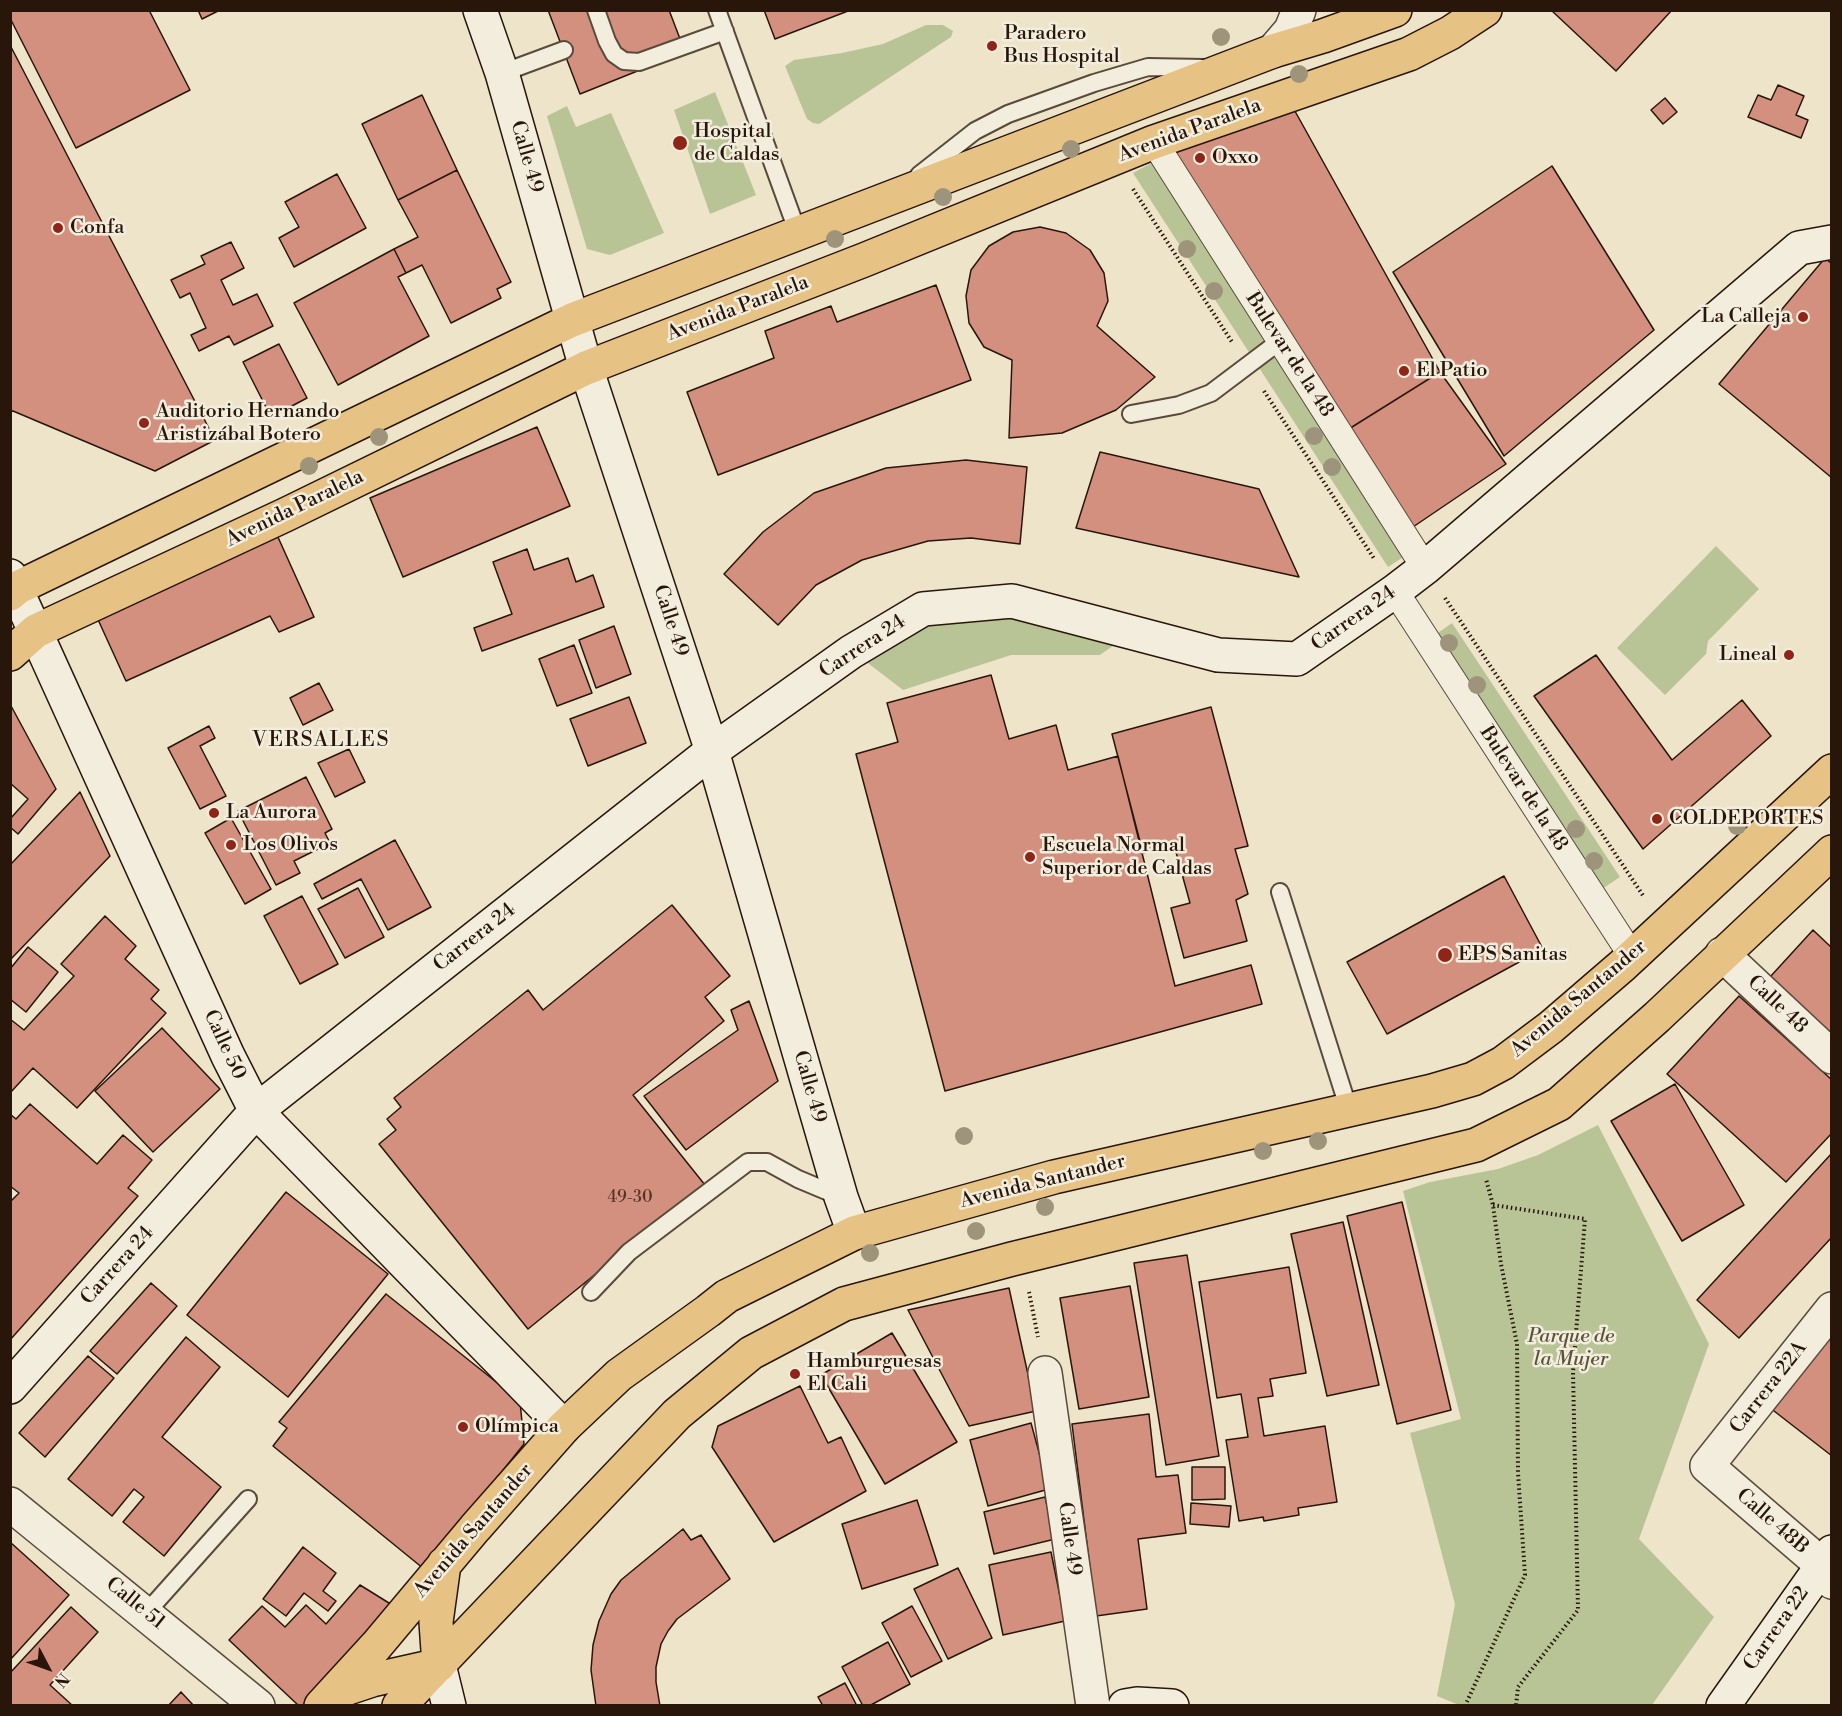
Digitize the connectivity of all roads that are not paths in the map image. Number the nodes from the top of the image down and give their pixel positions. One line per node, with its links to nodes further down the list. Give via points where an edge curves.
1 (480, 10): 11 (main road, Calle 49)
2 (596, 10): 8 (lane, via 615,54 624,61 639,62)
3 (717, 10): 8 (lane)
4 (1299, 10): 10 (main road, via 1291,30)
5 (1395, 10): 7 (main road)
6 (1485, 10): 12 (main road, Avenida Paralela, via 1409,54)
7 (1318, 23): 10 (main road); 12 (main road, via 1325,61)
8 (725, 32): 14 (lane)
9 (564, 50): 11 (lane)
10 (1273, 51): 14 (main road)
11 (502, 73): 16 (main road, Calle 49)
12 (1321, 85): 13 (main road, Avenida Paralela)
13 (1154, 142): 17 (street, Bulevar de la 48); 18 (main road, Avenida Paralela)
14 (798, 233): 16 (main road)
15 (1832, 242): 20 (main road, Carrera 24, via 1799,248)
16 (572, 320): 18 (main road, Calle 49); 21 (main road)
17 (1280, 340): 19 (lane, via 1211,393 1179,405); 20 (street, Bulevar de la 48)
18 (586, 368): 23 (main road, Avenida Paralela); 25 (main road, Calle 49)
19 (1131, 414)
20 (1425, 568): 22 (main road, Carrera 24)
21 (13, 586): 23 (main road, Calle 50)
22 (1395, 591): 25 (main road, Carrera 24, via 1297,659 1218,655 1012,601 923,609 851,652); 30 (street, Bulevar de la 48)
23 (36, 631): 24 (main road, Avenida Paralela); 33 (main road, Calle 50)
24 (10, 654)
25 (712, 752): 33 (main road, Carrera 24); 34 (main road, Calle 49)
26 (1832, 771): 30 (main road, Avenida Santander)
27 (1832, 852): 29 (main road)
28 (1280, 892): 32 (lane)
29 (1722, 954): 31 (main road, Calle 48); 47 (main road, via 1559,1104 1476,1145 844,1304 751,1353 677,1414)
30 (1632, 956): 32 (main road, Avenida Santander, via 1503,1063 1473,1079)
31 (1832, 1057)
32 (1349, 1110): 35 (main road, Avenida Santander, via 1054,1176)
33 (256, 1111): 39 (main road, Carrera 24); 40 (main road, Calle 50)
34 (841, 1197): 35 (main road, Calle 49); 36 (lane, via 767,1161 748,1162 628,1252)
35 (854, 1233): 40 (main road, Avenida Santander, via 727,1296 619,1376)
36 (591, 1292)
37 (1832, 1309): 41 (main road, Carrera 22A)
38 (1045, 1373): 52 (main road, Calle 49)
39 (10, 1387)
40 (564, 1427): 44 (main road, Avenida Santander)
41 (1707, 1466): 45 (main road, Calle 48B)
42 (248, 1499): 46 (lane)
43 (10, 1504): 46 (main road, Calle 51)
44 (444, 1564): 47 (main road, via 436,1622); 48 (main road, Avenida Santander)
45 (1828, 1567): 55 (main road, Carrera 22)
46 (146, 1613): 49 (main road, Calle 51)
47 (439, 1665): 48 (main road, via 372,1680); 50 (main road); 51 (main road)
48 (327, 1700)
49 (258, 1706)
50 (399, 1706)
51 (449, 1706)
52 (1093, 1706)
53 (1125, 1706): 54 (main road)
54 (1172, 1706)
55 (1723, 1706)

